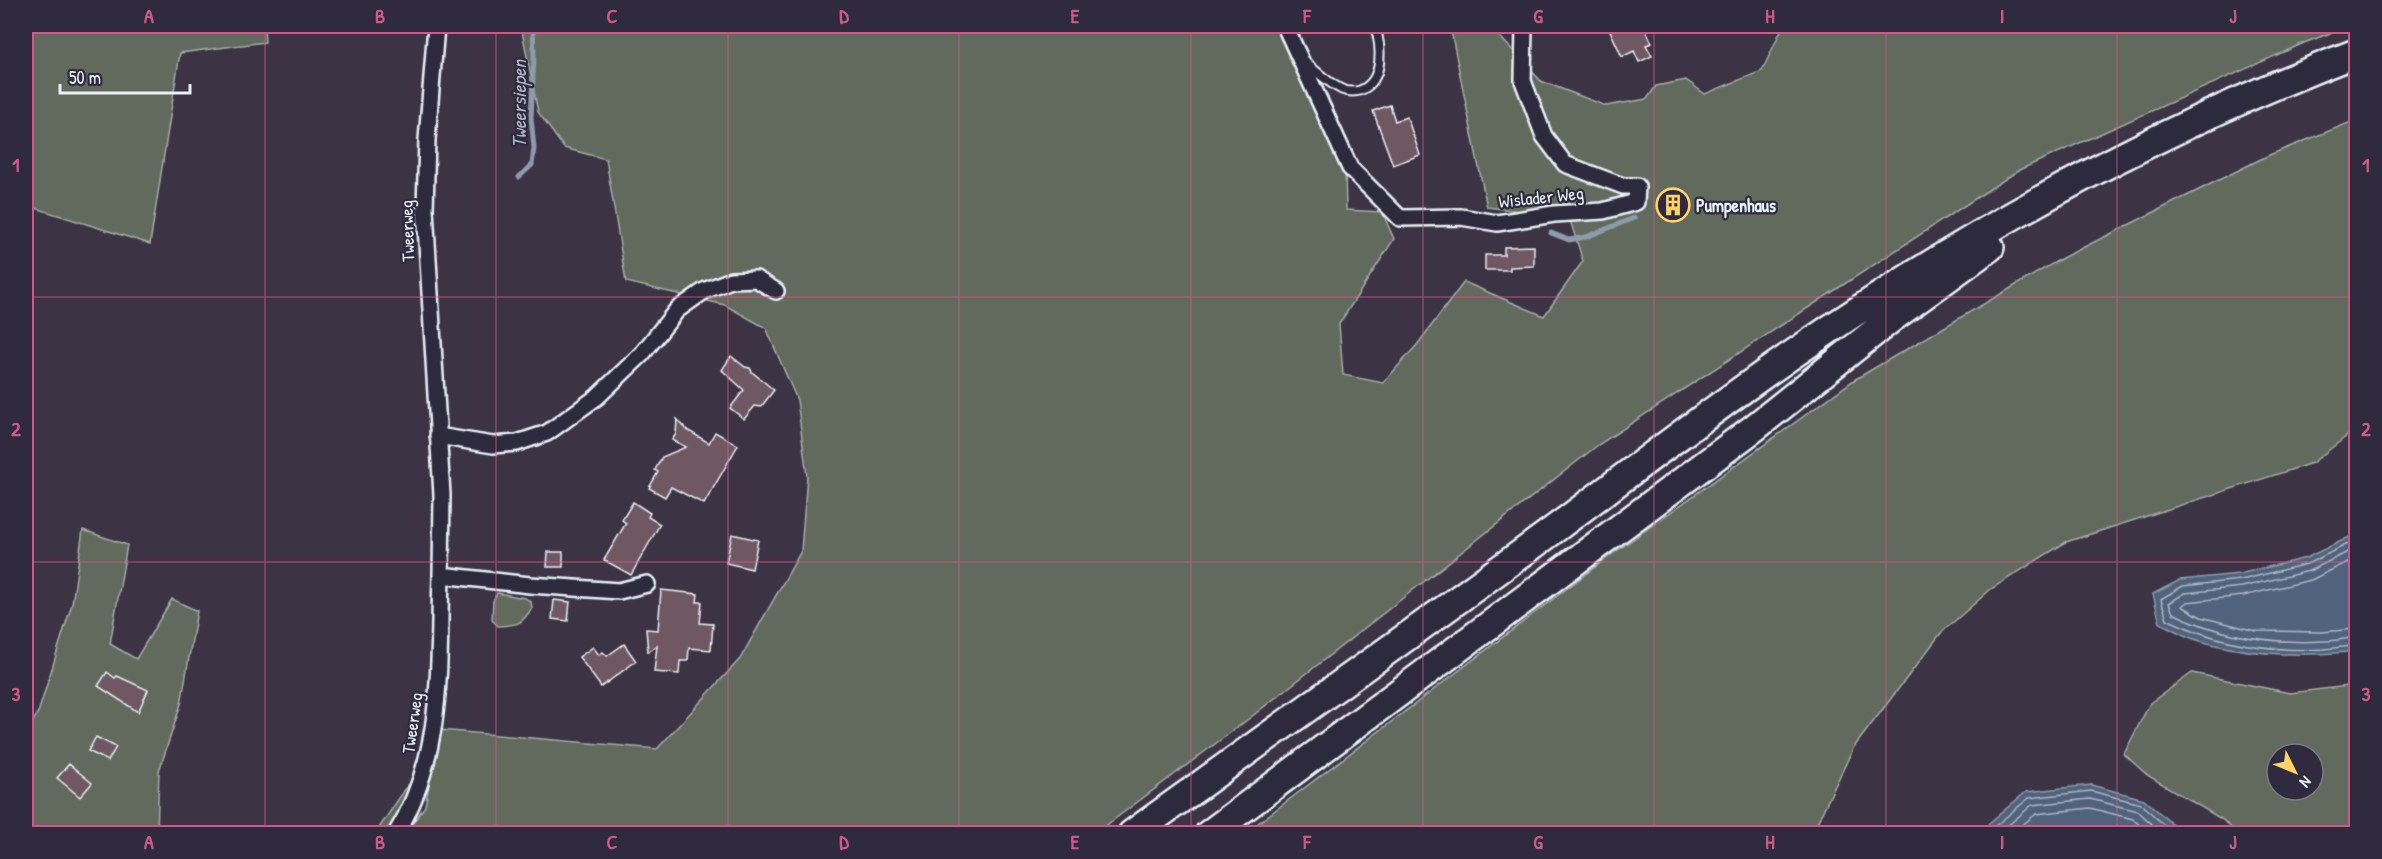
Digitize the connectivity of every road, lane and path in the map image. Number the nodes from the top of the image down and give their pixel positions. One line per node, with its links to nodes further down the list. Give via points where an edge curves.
1 (436, 26): 9 (street, Tweerweg, via 425,209)
2 (1285, 26): 6 (street, Wislader Weg)
3 (1375, 26): 6 (lane, via 1380,60 1376,75 1359,91 1344,91)
4 (1524, 26): 6 (street, Wislader Weg, via 1523,81 1544,136 1565,164 1623,186 1637,186 1636,202 1603,211 1497,223 1461,218 1400,218 1350,168)
5 (2356, 53): 13 (highway, via 2169,134 2040,201 1931,264 1795,352)
6 (1299, 57)
7 (2356, 65): 14 (highway, via 2133,166 1998,241)
8 (776, 291): 9 (street, via 756,279 730,279 704,291 677,310 642,354 597,397 547,433 517,443 493,445)
9 (438, 436): 10 (street, Tweerweg)
10 (441, 575): 11 (street, via 619,591); 12 (street, Tweerweg, via 435,725 421,783)
11 (648, 584)
12 (396, 834)
13 (1132, 834)
14 (1209, 834)

